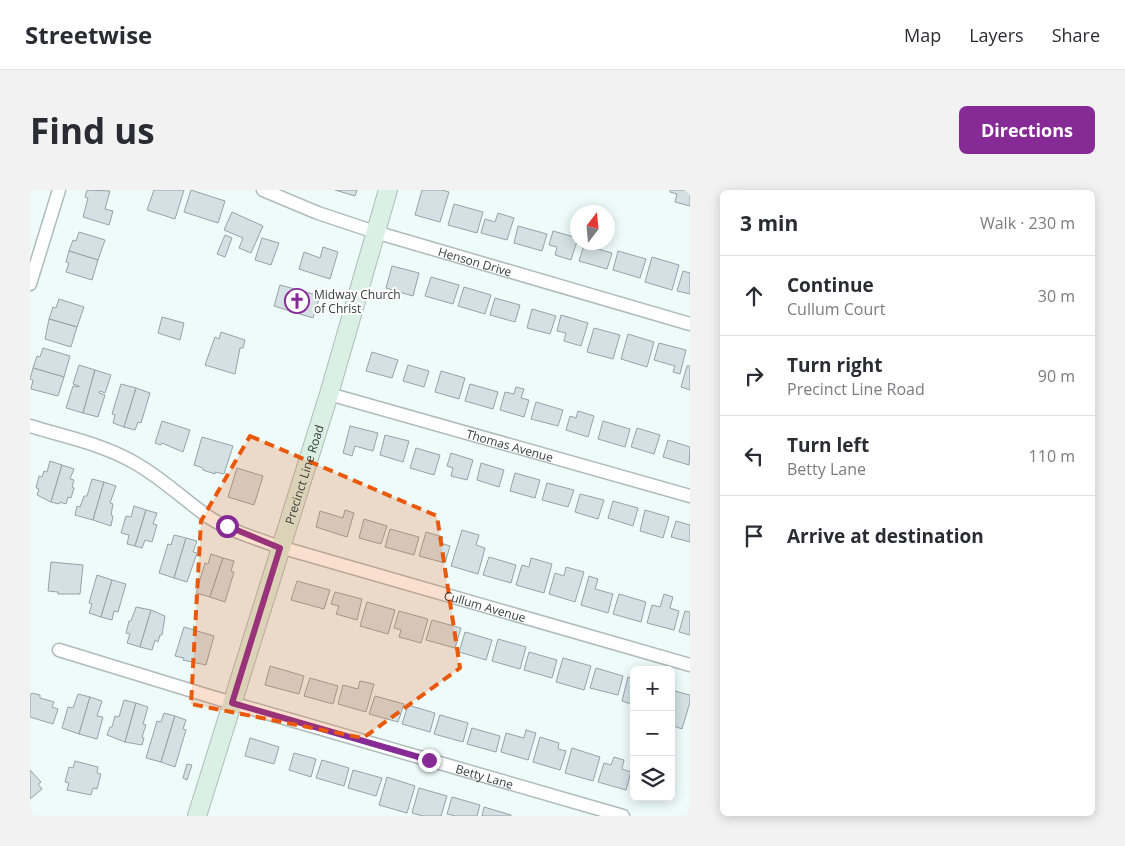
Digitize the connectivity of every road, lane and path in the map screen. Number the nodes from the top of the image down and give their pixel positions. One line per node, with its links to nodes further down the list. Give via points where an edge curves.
1 (59, 190): 5 (street)
2 (263, 190): 4 (street, Henson Drive)
3 (388, 190): 4 (main road, Precinct Line Road)
4 (375, 232): 6 (street, Henson Drive); 7 (main road, Precinct Line Road)
5 (30, 284)
6 (690, 324)
7 (329, 394): 9 (street, Thomas Avenue); 10 (main road, Precinct Line Road)
8 (30, 426): 10 (street, Cullum Avenue, via 116,453 149,471 211,519)
9 (690, 496)
10 (280, 548): 12 (street, Cullum Avenue); 13 (main road, Precinct Line Road)
11 (59, 650): 13 (street, Betty Lane)
12 (690, 665)
13 (232, 703): 14 (main road, Precinct Line Road); 15 (street, Betty Lane)
14 (197, 816)
15 (623, 816)

